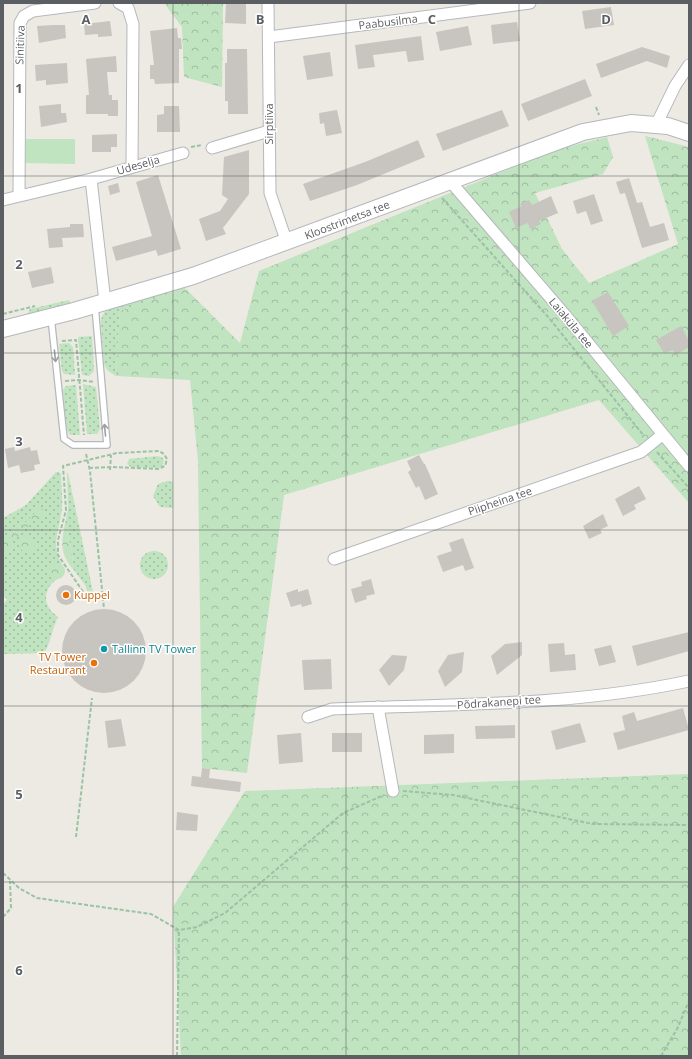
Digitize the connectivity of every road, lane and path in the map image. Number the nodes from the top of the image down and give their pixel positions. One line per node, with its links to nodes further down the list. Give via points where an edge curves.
1 (95, 3): 18 (street, Sinitiiva, via 33,11 24,16 20,23)
2 (119, 3): 14 (street, via 128,8 133,24)
3 (268, 3): 5 (street, Sirptiiva)
4 (530, 3): 5 (street, Paabusilma)
5 (269, 37): 10 (street, Sirptiiva)
6 (689, 65): 9 (street, via 675,86)
7 (596, 107): 8 (path)
8 (600, 118)
9 (656, 125): 11 (main road, Kloostrimetsa tee); 16 (main road, Kloostrimetsa tee, via 631,123 583,132)
10 (269, 131): 12 (street); 20 (street, Sirptiiva, via 270,193)
11 (689, 133)
12 (212, 148): 13 (path, via 206,145 186,147)
13 (183, 153): 14 (street, Udeselja)
14 (132, 166): 15 (street, Udeselja)
15 (92, 178): 18 (street, Udeselja); 21 (street)
16 (450, 181): 20 (main road, Kloostrimetsa tee); 29 (street, Laiaküla tee, via 566,316)
17 (437, 192): 30 (path, via 549,318)
18 (19, 196): 19 (street, Udeselja)
19 (3, 200)
20 (287, 243): 21 (main road, Kloostrimetsa tee, via 193,276)
21 (100, 304): 22 (main road, Kloostrimetsa tee); 26 (lane, one-way to 21, via 64,439 73,445 107,445)
22 (51, 317): 23 (main road, Kloostrimetsa tee); 24 (lane)
23 (3, 329)
24 (53, 339): 25 (path, via 59,342 76,340); 26 (lane, one-way to 26)
25 (79, 380): 26 (path); 27 (path); 28 (path)
26 (58, 381)
27 (96, 382)
28 (84, 435)
29 (662, 435): 30 (street, Piipheina tee); 34 (street, Laiaküla tee)
30 (650, 444): 37 (path); 38 (street, Piipheina tee, via 641,452)
31 (86, 454): 33 (path)
32 (111, 455): 33 (path); 36 (path); 36 (path, via 117,452 159,451 164,454 167,461 165,466 158,469)
33 (88, 461): 35 (path); 39 (path, via 63,466 66,510 58,540 58,555 88,599)
34 (689, 466)
35 (89, 468): 36 (path); 40 (path)
36 (110, 468)
37 (689, 488)
38 (334, 559)
39 (94, 599)
40 (104, 609)
41 (689, 681): 43 (street, Põdrakanepi tee, via 593,695 491,704)
42 (92, 698): 47 (path)
43 (378, 707): 44 (street, Põdrakanepi tee, via 332,709); 45 (street)
44 (308, 717)
45 (393, 791): 46 (path, via 453,794 593,824); 51 (path, via 344,813 225,913 198,927)
46 (689, 825)
47 (76, 837)
48 (3, 873): 49 (path)
49 (10, 881): 50 (path, via 11,908); 51 (path, via 37,898 151,914)
50 (3, 917)
51 (179, 930): 53 (path)
52 (689, 1001): 54 (path, via 677,1029)
53 (177, 1056)
54 (661, 1056)

